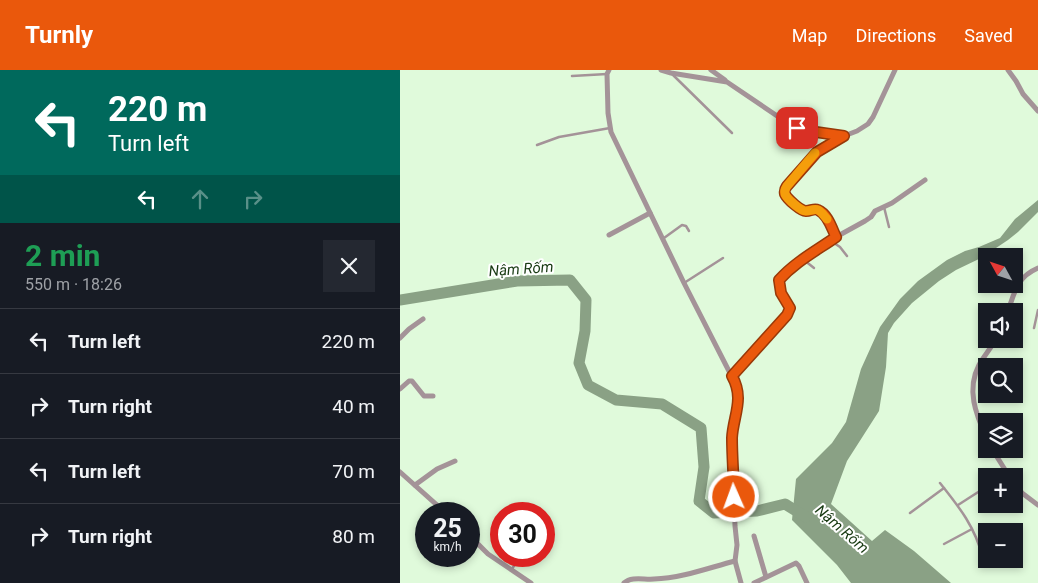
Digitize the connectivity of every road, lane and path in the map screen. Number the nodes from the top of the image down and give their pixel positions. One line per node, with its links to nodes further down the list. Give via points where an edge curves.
1 (661, 70): 6 (street)
2 (710, 70): 8 (street)
3 (895, 70): 12 (street, via 868,124)
4 (1008, 70): 9 (street)
5 (608, 72): 7 (lane); 10 (street)
6 (671, 73): 8 (street); 11 (lane)
7 (572, 76)
8 (727, 82): 12 (street, via 792,126)
9 (1038, 111)
10 (611, 130): 13 (lane, via 559,137); 16 (street)
11 (732, 133)
12 (844, 136): 21 (street, via 817,152 785,190 787,197 805,212 818,210 822,213 829,222)
13 (537, 145)
14 (925, 180): 15 (street)
15 (884, 206): 17 (lane); 21 (street)
16 (650, 213): 19 (street); 20 (street)
17 (889, 227)
18 (689, 231): 20 (lane, via 682,226)
19 (609, 235)
20 (663, 239): 27 (street)
21 (833, 239): 22 (lane); 24 (street)
22 (848, 256)
23 (723, 258): 27 (lane)
24 (803, 259): 25 (lane); 34 (street, via 779,280 781,293 790,308 787,315)
25 (814, 268)
26 (1038, 268): 28 (street, via 1022,278)
27 (684, 283): 34 (street)
28 (1011, 303)
29 (1038, 310): 31 (lane)
30 (423, 319): 32 (street)
31 (1034, 328)
32 (400, 338)
33 (990, 348): 37 (street, via 979,366 973,387)
34 (732, 376): 54 (street, via 738,399 732,436)
35 (400, 389): 36 (street, via 412,381 424,396)
36 (433, 396)
37 (978, 417)
38 (454, 461): 41 (street)
39 (400, 472): 41 (street)
40 (940, 483): 42 (lane)
41 (415, 485): 45 (street)
42 (944, 488): 46 (lane); 48 (lane)
43 (978, 492): 46 (lane)
44 (1023, 494): 47 (street)
45 (434, 502)
46 (958, 505): 49 (lane)
47 (1038, 505)
48 (910, 513)
49 (972, 528): 51 (lane); 52 (lane)
50 (754, 536): 57 (street)
51 (978, 540)
52 (944, 544)
53 (480, 546): 56 (street)
54 (735, 561): 59 (street, via 679,576); 60 (street)
55 (514, 567): 56 (lane)
56 (512, 571): 58 (street)
57 (766, 577): 61 (street); 62 (street, via 796,564)
58 (531, 583)
59 (624, 583)
60 (742, 583)
61 (754, 583)
62 (807, 583)

